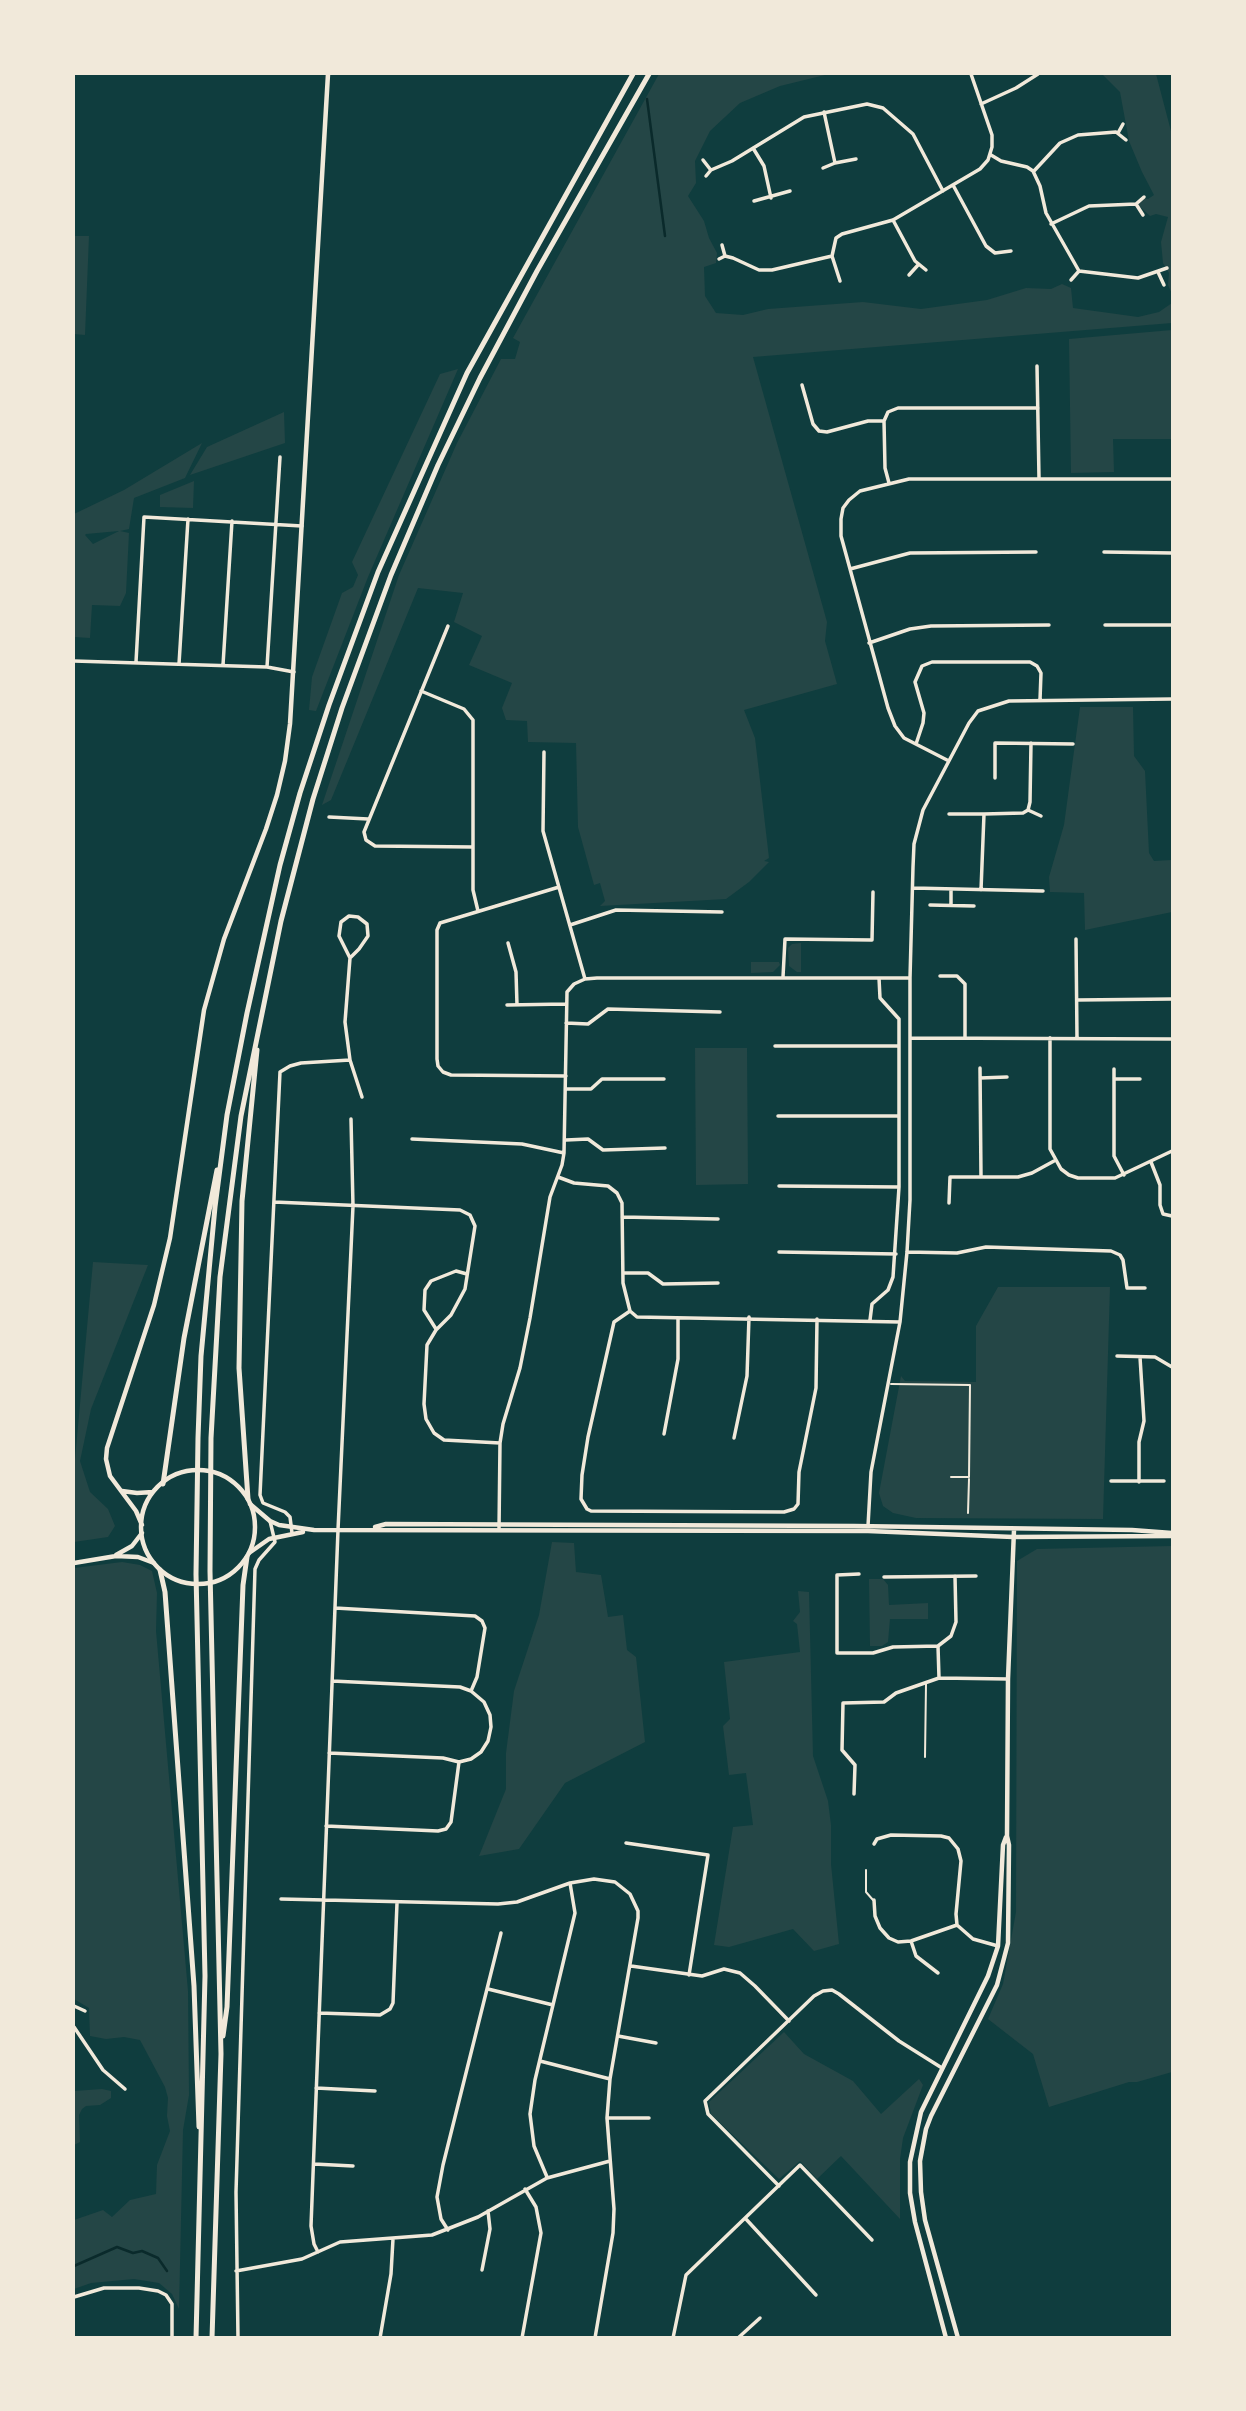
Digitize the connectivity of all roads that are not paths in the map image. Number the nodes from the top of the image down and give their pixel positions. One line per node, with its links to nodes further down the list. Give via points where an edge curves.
1 (328, 74): 55 (street)
2 (633, 74): 133 (highway, via 467,373 378,572 290,829 267,918)
3 (649, 74): 113 (highway, via 480,378 396,563 313,799)
4 (971, 74): 6 (street)
5 (1038, 74): 6 (street)
6 (981, 104): 12 (street, via 992,135)
7 (824, 112): 11 (street, via 794,121); 15 (street); 22 (street, via 867,104 883,108 919,141)
8 (1123, 124): 9 (street)
9 (1118, 133): 10 (street); 18 (street, via 1070,138 1049,152)
10 (1126, 141)
11 (753, 148): 17 (street); 24 (street, via 764,166)
12 (990, 155): 18 (street); 20 (street, via 980,169)
13 (856, 159): 15 (street)
14 (703, 160): 17 (street)
15 (835, 163): 16 (street)
16 (824, 168)
17 (711, 170): 19 (street)
18 (1033, 171): 29 (street)
19 (706, 176)
20 (953, 185): 22 (street); 31 (street, via 986,246 995,253)
21 (790, 191): 24 (street)
22 (943, 191): 28 (street)
23 (1144, 197): 26 (street)
24 (771, 198): 25 (street)
25 (754, 201)
26 (1136, 204): 27 (street); 29 (street, via 1089,206)
27 (1143, 215)
28 (893, 220): 33 (street, via 842,233 836,238); 35 (street)
29 (1051, 223): 38 (street)
30 (722, 245): 32 (street)
31 (1011, 251)
32 (725, 256): 33 (street, via 759,270); 34 (street)
33 (832, 256): 42 (street)
34 (719, 259)
35 (918, 265): 37 (street); 40 (street)
36 (1167, 268): 39 (street)
37 (926, 270)
38 (1079, 271): 39 (street, via 1129,278); 41 (street)
39 (1158, 272): 43 (street)
40 (909, 275)
41 (1070, 280)
42 (840, 281)
43 (1164, 285)
44 (1037, 366): 46 (street)
45 (802, 384): 47 (street, via 819,431)
46 (1038, 408): 47 (street, via 898,408 888,412); 49 (street)
47 (884, 421): 51 (street)
48 (280, 457): 54 (street)
49 (1039, 478): 50 (street); 51 (street)
50 (1172, 479)
51 (889, 483): 59 (street, via 860,491 843,508 841,536)
52 (188, 519): 53 (street); 66 (street, via 144,517); 67 (street)
53 (232, 522): 54 (street); 68 (street)
54 (275, 524): 55 (street); 69 (street)
55 (303, 526): 70 (street)
56 (1036, 552): 59 (street, via 910,553)
57 (1104, 552): 58 (street)
58 (1172, 553)
59 (850, 569): 64 (street)
60 (1049, 625): 64 (street, via 931,626)
61 (1105, 625): 62 (street)
62 (1172, 625)
63 (448, 626): 71 (street)
64 (869, 643): 75 (street, via 895,726)
65 (74, 661): 66 (street)
66 (136, 662): 67 (street)
67 (179, 664): 68 (street)
68 (223, 666): 69 (street)
69 (267, 667): 70 (street)
70 (294, 672): 182 (street, via 285,761 210,986 170,1237 154,1305 107,1448 110,1476)
71 (421, 691): 85 (street); 86 (street, via 464,709 473,720)
72 (1172, 699): 73 (street)
73 (1040, 700): 75 (street, via 1041,673 1030,662 932,662 922,666 915,681 924,713); 78 (street, via 1009,701 978,711)
74 (1031, 743): 76 (street); 79 (street, via 995,743); 80 (street)
75 (916, 744): 78 (street)
76 (1073, 744)
77 (544, 752): 87 (street, via 543,831)
78 (947, 761): 88 (street, via 923,810 914,844)
79 (995, 778)
80 (1028, 810): 82 (street); 83 (street)
81 (949, 814): 82 (street)
82 (984, 814): 90 (street)
83 (1041, 816)
84 (329, 817): 85 (street)
85 (368, 819): 86 (street, via 364,836 375,846)
86 (473, 847): 96 (street)
87 (559, 887): 96 (street); 98 (street)
88 (913, 888): 89 (street); 105 (street)
89 (951, 889): 90 (street); 94 (street)
90 (981, 890): 91 (street)
91 (1043, 891)
92 (873, 892): 103 (street, via 872,940 785,939)
93 (930, 905): 94 (street)
94 (951, 905): 95 (street)
95 (974, 906)
96 (478, 911): 125 (street, via 446,920 437,930 438,1066 451,1075)
97 (722, 912): 98 (street, via 616,910)
98 (570, 925): 106 (street)
99 (1076, 939): 108 (street)
100 (508, 943): 111 (street, via 516,972)
101 (350, 958): 101 (street, via 339,936 341,922 349,916 367,924 368,936); 122 (street, via 345,1022)
102 (940, 976): 116 (street, via 957,976 965,984)
103 (783, 978): 104 (street); 106 (street)
104 (879, 978): 105 (street); 121 (street, via 880,998 899,1019)
105 (910, 978): 115 (street)
106 (585, 979): 109 (street, via 574,984)
107 (1172, 999): 108 (street)
108 (1076, 1000): 118 (street)
109 (566, 1004): 111 (street); 114 (street)
110 (507, 1005): 111 (street)
111 (517, 1005)
112 (720, 1012): 114 (street, via 608,1009 588,1024)
113 (261, 1016): 184 (highway, via 242,1201 239,1368); 243 (highway, via 241,1116 223,1254 211,1438 209,1571)
114 (566, 1023): 125 (street)
115 (911, 1038): 116 (street); 156 (street)
116 (965, 1038): 117 (street)
117 (1050, 1038): 118 (street); 142 (street, via 1049,1137)
118 (1077, 1038): 119 (street)
119 (1172, 1039)
120 (775, 1046): 121 (street)
121 (899, 1046): 135 (street)
122 (350, 1060): 132 (street); 149 (street, via 301,1063 280,1072)
123 (980, 1068): 127 (street)
124 (1114, 1069): 129 (street)
125 (566, 1076): 131 (street)
126 (1007, 1077): 127 (street)
127 (980, 1078): 146 (street)
128 (664, 1079): 131 (street, via 602,1079 591,1089)
129 (1114, 1079): 130 (street); 144 (street, via 1114,1156)
130 (1140, 1079)
131 (566, 1089): 138 (street)
132 (362, 1097)
133 (228, 1115): 181 (highway, via 184,1338); 259 (highway, via 208,1276 198,1438 196,1574 205,1976)
134 (778, 1116): 135 (street)
135 (899, 1116): 148 (street)
136 (351, 1119): 151 (street)
137 (412, 1139): 141 (street, via 522,1144)
138 (566, 1140): 139 (street, via 588,1139 603,1150); 141 (street)
139 (665, 1148)
140 (1172, 1151): 143 (street)
141 (564, 1153): 145 (street)
142 (1054, 1161): 144 (street, via 1078,1178); 146 (street, via 1018,1177)
143 (1151, 1161): 144 (street); 152 (street, via 1163,1214)
144 (1124, 1175)
145 (558, 1177): 153 (street, via 608,1186 622,1203); 175 (street, via 550,1197 520,1368)
146 (981, 1177): 150 (street, via 950,1177)
147 (779, 1186): 148 (street)
148 (899, 1187): 157 (street)
149 (274, 1202): 151 (street); 191 (street, via 260,1495 263,1503 288,1514)
150 (949, 1203)
151 (353, 1206): 159 (street, via 460,1210 470,1215 475,1226); 192 (street)
152 (1172, 1216)
153 (622, 1217): 154 (street); 158 (street)
154 (718, 1219)
155 (779, 1252): 157 (street)
156 (907, 1252): 161 (street, via 957,1253 986,1247 1111,1251 1123,1259 1127,1288); 167 (street)
157 (896, 1254): 166 (street, via 888,1290 872,1304)
158 (623, 1273): 160 (street, via 648,1273 663,1284); 162 (street)
159 (467, 1274): 168 (street, via 460,1301); 168 (street, via 456,1271 431,1281 425,1290 424,1310)
160 (718, 1283)
161 (1145, 1288)
162 (630, 1311): 164 (street, via 637,1317); 165 (street, via 614,1322 588,1437 581,1499 591,1511 794,1509 816,1388)
163 (749, 1317): 164 (street); 165 (street); 174 (street, via 747,1376)
164 (678, 1318): 173 (street, via 678,1359)
165 (817, 1319): 166 (street)
166 (870, 1320): 167 (street)
167 (900, 1322): 172 (street)
168 (436, 1329): 175 (street, via 427,1345 426,1419 444,1440)
169 (1117, 1356): 170 (street)
170 (1140, 1356): 171 (street, via 1155,1357); 180 (street, via 1144,1421)
171 (1172, 1367)
172 (890, 1384): 177 (lane, via 970,1385); 189 (street, via 871,1472)
173 (664, 1433)
174 (734, 1438)
175 (500, 1443): 188 (street)
176 (951, 1477): 177 (lane)
177 (969, 1477): 185 (lane)
178 (1111, 1481): 180 (street)
179 (1164, 1481): 180 (street)
180 (1139, 1482)
181 (163, 1484): 183 (street); 184 (street, via 183,1472 206,1469 225,1477)
182 (122, 1491): 183 (street); 187 (street)
183 (154, 1492): 187 (street)
184 (249, 1502): 186 (street); 197 (street, via 255,1533)
185 (968, 1513)
186 (270, 1521): 191 (street); 196 (street)
187 (142, 1525): 193 (street)
188 (499, 1528): 189 (street); 192 (street)
189 (868, 1529): 190 (street); 195 (street)
190 (1014, 1530): 194 (street, via 1132,1530); 195 (street)
191 (292, 1531): 192 (street); 196 (street)
192 (338, 1531): 206 (street)
193 (142, 1534): 198 (street); 200 (street)
194 (1172, 1535): 195 (street)
195 (1013, 1537): 209 (street)
196 (276, 1538): 197 (street, via 264,1541); 267 (street, via 255,1569)
197 (248, 1555): 201 (street, via 223,1578 179,1580); 243 (highway)
198 (116, 1556): 199 (street); 200 (street)
199 (74, 1563)
200 (155, 1563): 201 (street)
201 (160, 1570): 259 (highway, via 194,1986)
202 (859, 1574): 207 (street, via 837,1574 837,1653)
203 (954, 1576): 204 (street); 205 (street); 207 (street, via 956,1622 951,1636)
204 (976, 1576)
205 (884, 1577)
206 (335, 1608): 210 (street); 212 (street, via 475,1616 485,1628)
207 (938, 1646): 208 (street)
208 (939, 1678): 209 (street); 211 (street)
209 (1009, 1679): 218 (street)
210 (332, 1681): 212 (street); 213 (street)
211 (926, 1684): 214 (lane); 216 (street, via 896,1693 884,1702 844,1703 842,1750 855,1765)
212 (471, 1691): 215 (street, via 484,1702 491,1727 481,1752)
213 (329, 1754): 215 (street); 217 (street)
214 (925, 1757)
215 (459, 1762): 217 (street, via 451,1822 446,1829)
216 (854, 1794)
217 (326, 1826): 224 (street)
218 (1007, 1836): 230 (street); 246 (street, via 1006,1957 997,1985)
219 (626, 1843): 233 (street, via 708,1855)
220 (874, 1844): 227 (street, via 891,1835 949,1838 961,1861)
221 (866, 1870): 225 (lane, via 866,1892)
222 (570, 1883): 226 (street, via 517,1902); 231 (street, via 604,1879 629,1894 638,1911); 235 (street, via 575,1913)
223 (282, 1899): 224 (street)
224 (324, 1900): 226 (street); 238 (street)
225 (874, 1900): 229 (street, via 875,1916 889,1938)
226 (397, 1902): 238 (street, via 390,2009 380,2015)
227 (957, 1924): 229 (street); 230 (street, via 973,1940)
228 (502, 1933): 234 (street)
229 (911, 1941): 232 (street, via 916,1956)
230 (998, 1946): 245 (street)
231 (631, 1965): 233 (street); 241 (street)
232 (938, 1973)
233 (689, 1975): 239 (street, via 724,1969 740,1973)
234 (488, 1989): 235 (street); 262 (street, via 437,2197)
235 (553, 2005): 244 (street)
236 (74, 2006): 237 (street)
237 (85, 2011)
238 (319, 2013): 248 (street)
239 (789, 2021): 245 (street, via 814,1996 832,1990); 257 (street, via 705,2101 708,2114)
240 (74, 2027): 249 (street, via 103,2070)
241 (618, 2036): 242 (street); 247 (street)
242 (656, 2043)
243 (221, 2054): 273 (highway)
244 (540, 2061): 247 (street); 256 (street, via 530,2114 534,2147)
245 (942, 2068): 246 (street); 280 (street, via 921,2112 910,2162 910,2193)
246 (952, 2073): 281 (street, via 926,2129 920,2182 925,2220)
247 (610, 2078): 251 (street)
248 (316, 2088): 250 (street); 254 (street)
249 (125, 2090)
250 (375, 2091)
251 (607, 2118): 252 (street); 253 (street)
252 (649, 2118)
253 (610, 2161): 256 (street); 277 (street, via 614,2210)
254 (313, 2164): 255 (street); 265 (street, via 311,2236)
255 (353, 2166)
256 (547, 2178): 258 (street)
257 (779, 2186): 261 (street); 264 (street, via 800,2165)
258 (525, 2189): 260 (street); 276 (street, via 536,2207 541,2233)
259 (201, 2200): 272 (highway)
260 (488, 2211): 262 (street); 266 (street)
261 (745, 2218): 268 (street); 278 (street, via 686,2275)
262 (448, 2230): 263 (street)
263 (393, 2239): 265 (street, via 340,2242); 275 (street)
264 (872, 2240)
265 (318, 2252): 267 (street)
266 (482, 2270)
267 (236, 2271): 274 (street)
268 (816, 2295)
269 (74, 2297): 271 (street, via 104,2288 158,2291 172,2304)
270 (760, 2318): 279 (street)
271 (172, 2337)
272 (196, 2337)
273 (212, 2337)
274 (238, 2337)
275 (380, 2337)
276 (523, 2337)
277 (595, 2337)
278 (673, 2337)
279 (738, 2337)
280 (946, 2337)
281 (958, 2337)

